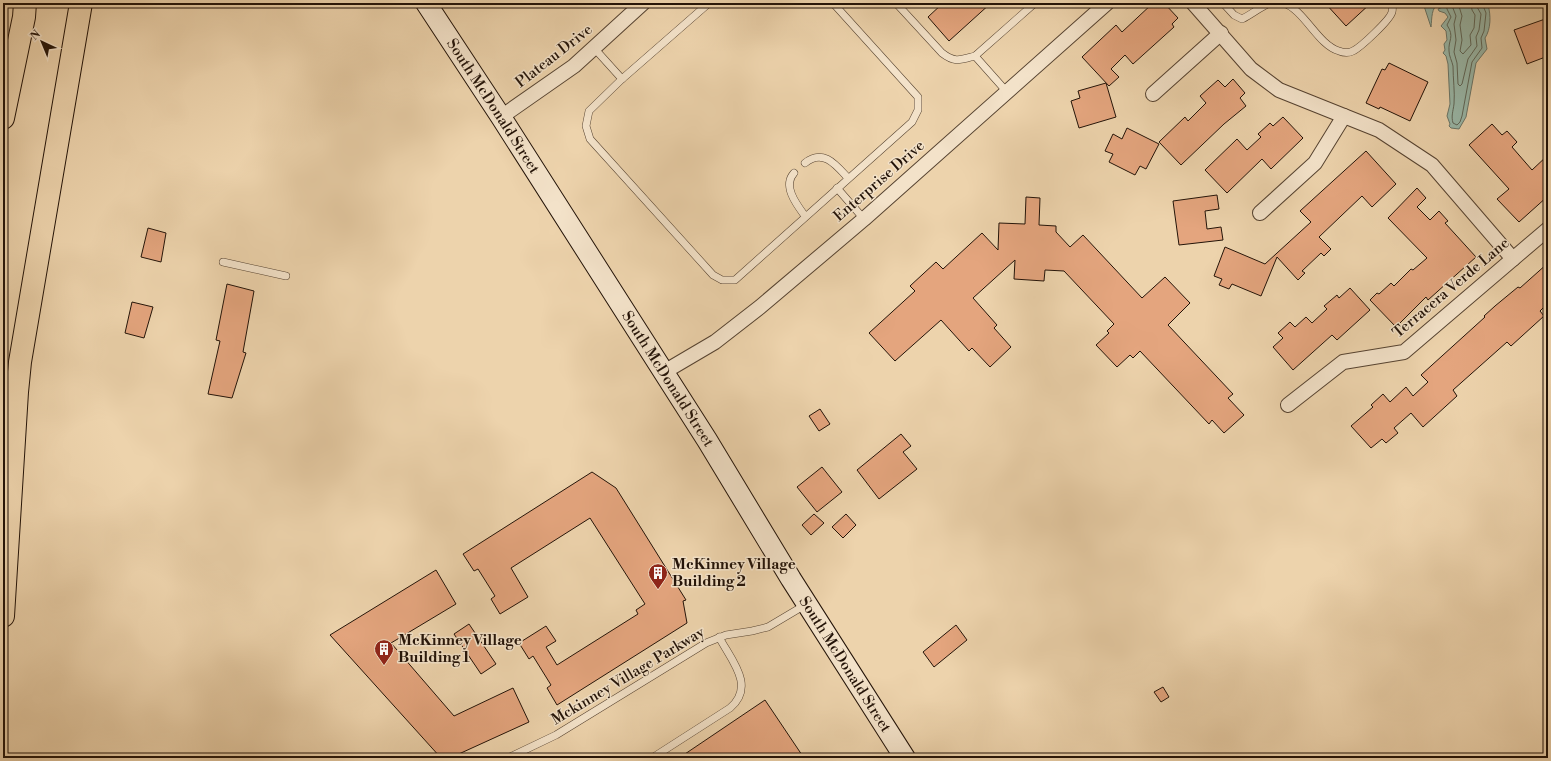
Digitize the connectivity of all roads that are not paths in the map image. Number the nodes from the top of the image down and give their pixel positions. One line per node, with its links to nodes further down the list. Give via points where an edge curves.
1 (14, 3): 17 (highway)
2 (25, 3): 25 (highway)
3 (81, 3): 38 (highway); 41 (highway, via 20,362 14,420)
4 (426, 3): 24 (main road, South McDonald Street)
5 (643, 3): 18 (street, Plateau Drive)
6 (709, 3): 20 (lane)
7 (833, 3): 28 (lane, via 918,97 918,110 912,122)
8 (896, 3): 19 (lane, via 942,53 951,59 963,60)
9 (1035, 3): 19 (lane)
10 (1193, 3): 16 (street)
11 (1223, 3): 12 (lane, via 1234,15 1242,19)
12 (1270, 3)
13 (1284, 3): 14 (lane, via 1295,10 1328,45 1347,53 1355,50 1383,25 1393,11)
14 (1392, 3)
15 (1102, 4): 21 (street, Enterprise Drive)
16 (1221, 33): 22 (street); 23 (street, via 1251,69 1279,90)
17 (3, 43)
18 (594, 48): 20 (lane); 24 (street, Plateau Drive, via 552,82)
19 (975, 56): 21 (lane)
20 (622, 79): 31 (lane, via 589,111 586,126 590,139 713,275 722,280 735,280)
21 (1008, 92): 32 (street, Enterprise Drive)
22 (1153, 94)
23 (1344, 116): 30 (street, via 1315,163); 34 (street, via 1379,130 1432,165)
24 (501, 117): 37 (main road, South McDonald Street)
25 (3, 118)
26 (805, 163): 28 (lane, via 818,157 827,158)
27 (794, 173): 31 (lane, via 789,185 791,194)
28 (848, 178): 29 (lane)
29 (837, 188): 31 (lane); 32 (lane)
30 (1260, 213)
31 (805, 216)
32 (864, 218): 37 (street, Enterprise Drive, via 716,342)
33 (1548, 230): 34 (street, Terracera Verde Lane)
34 (1513, 259): 39 (street, Terracera Verde Lane, via 1404,352 1343,362)
35 (223, 262): 36 (lane)
36 (286, 276)
37 (664, 372): 40 (main road, South McDonald Street)
38 (3, 393)
39 (1288, 405)
40 (807, 604): 42 (lane, Mckinney Village Parkway, via 768,627); 45 (main road, South McDonald Street)
41 (3, 616)
42 (719, 637): 43 (lane, Mckinney Village Parkway, via 696,648 556,735); 44 (lane, via 741,676 743,687 739,698 730,708)
43 (508, 758)
44 (652, 758)
45 (906, 758)

